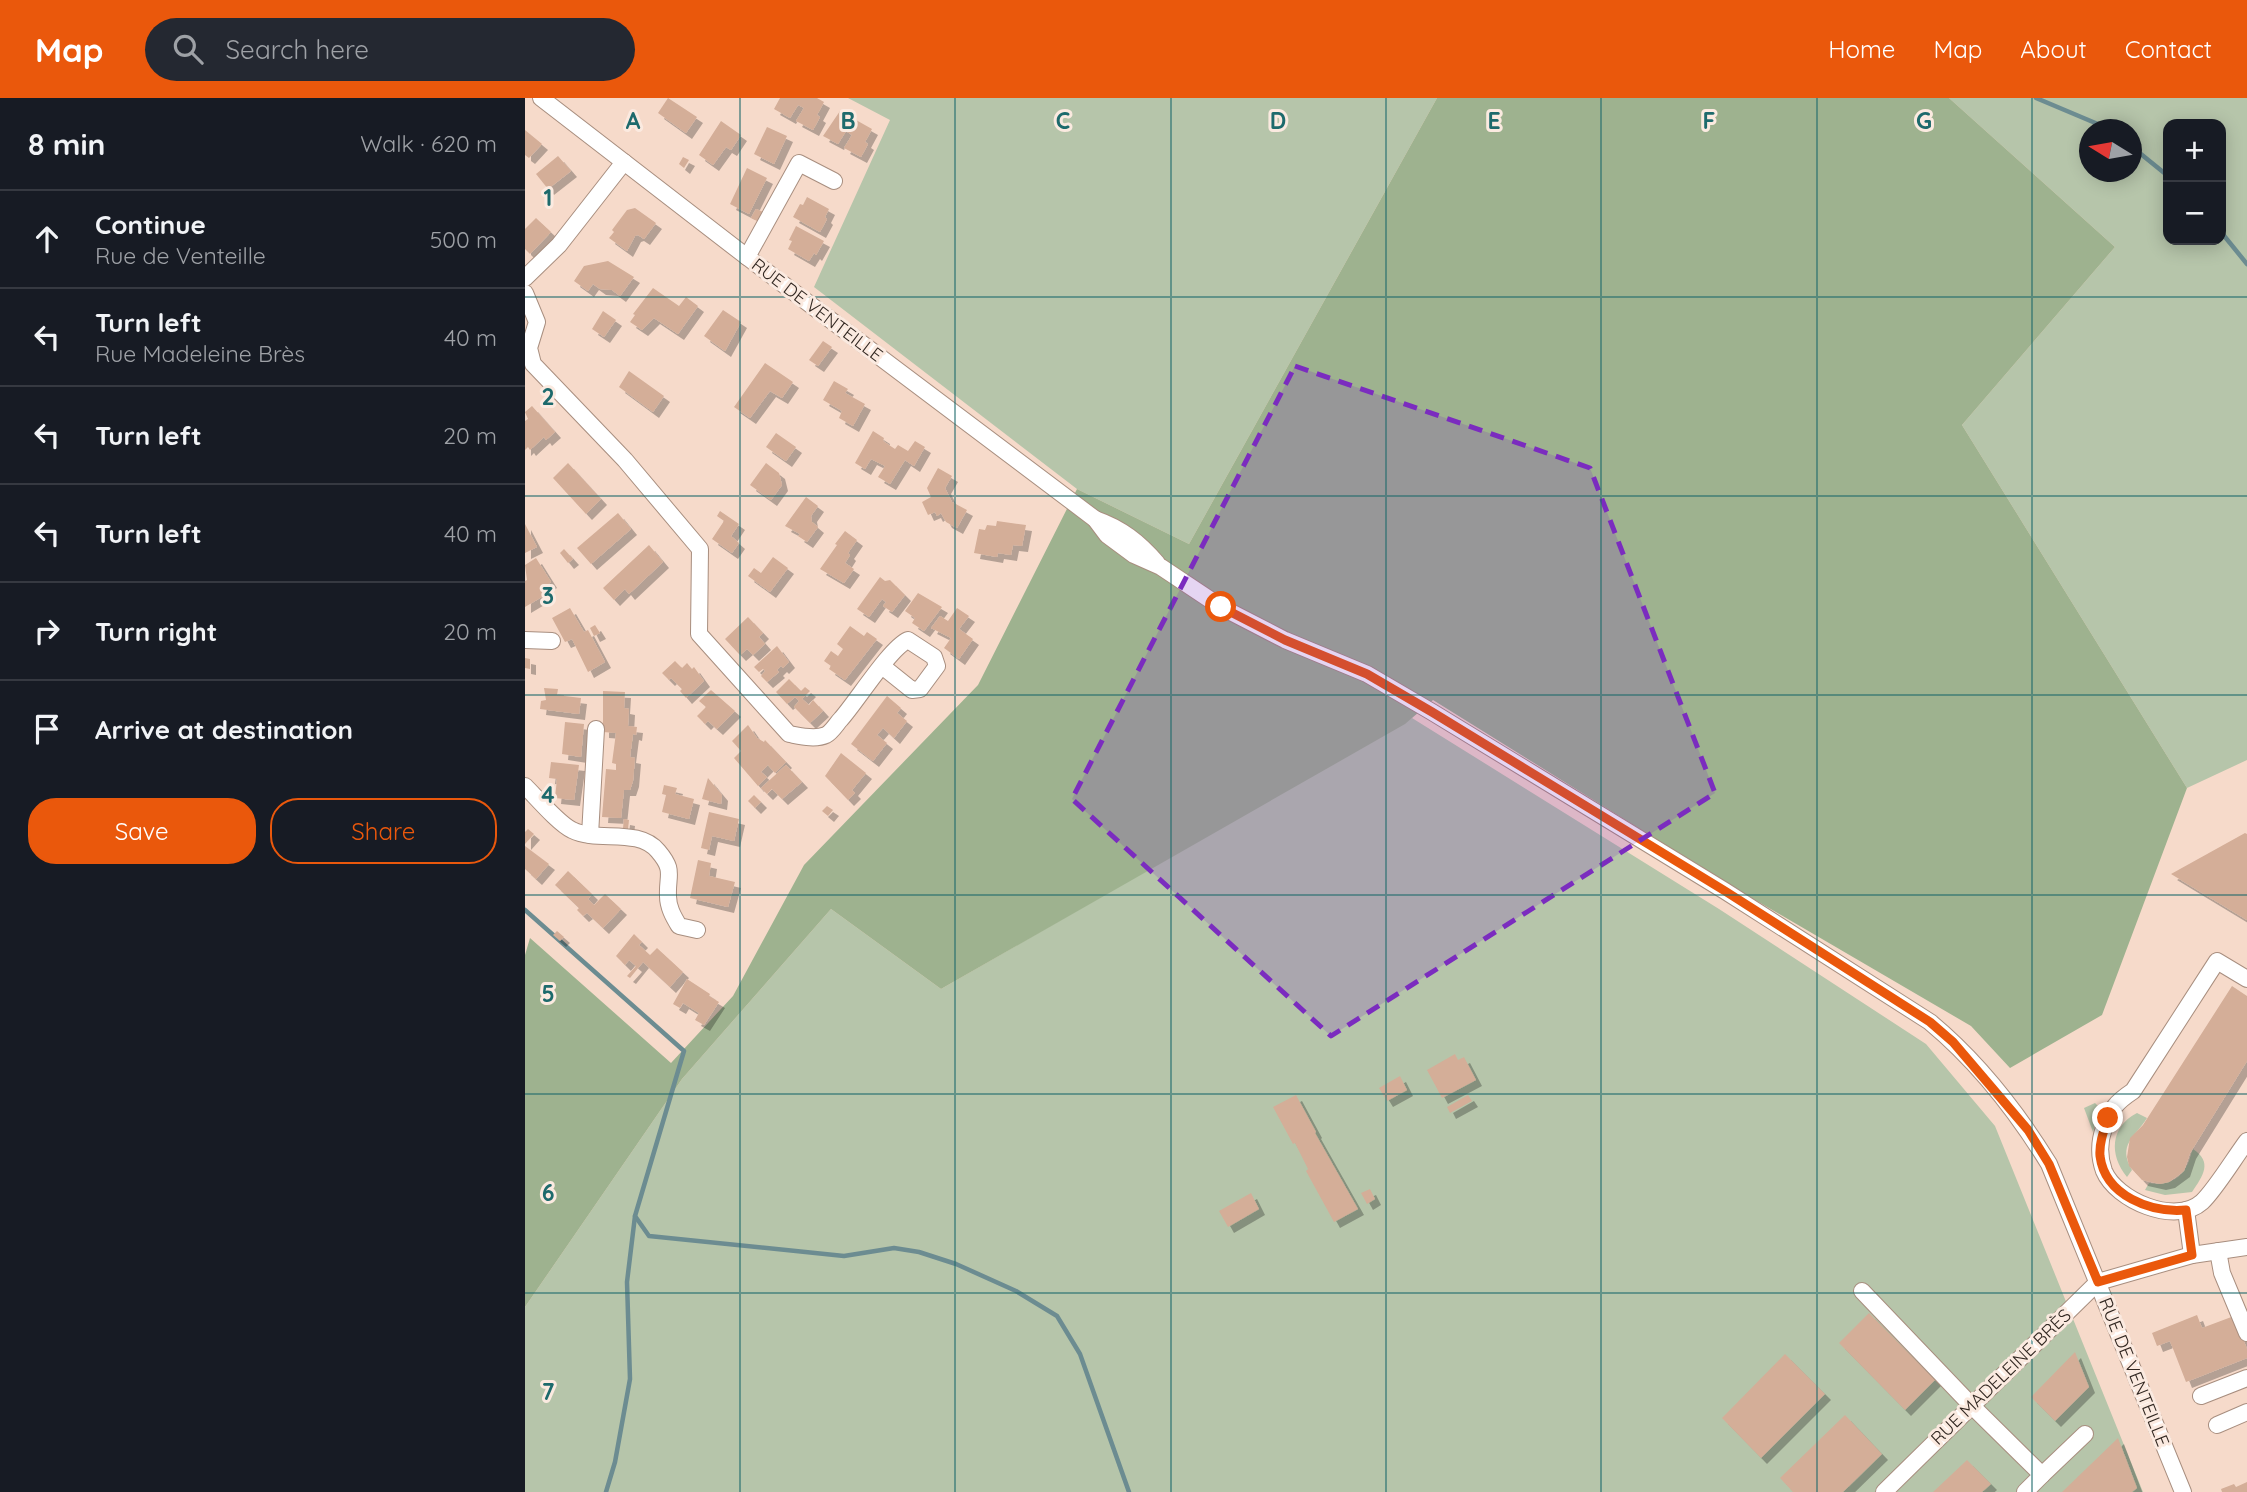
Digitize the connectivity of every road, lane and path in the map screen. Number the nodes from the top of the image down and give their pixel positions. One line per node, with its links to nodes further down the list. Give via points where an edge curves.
1 (541, 98): 2 (street, RUE DE VENTEILLE)
2 (624, 162): 4 (street, RUE DE VENTEILLE); 5 (street, via 559,245)
3 (834, 181): 4 (street, via 799,163)
4 (747, 257): 20 (street, RUE DE VENTEILLE, via 1095,519 1128,535 1161,568 1221,607 1367,674 1432,712 1930,1022 1953,1042 2028,1130 2049,1164)
5 (525, 278)
6 (525, 293): 9 (street, via 537,322 529,348 533,364 625,460 700,548 699,634 789,734 807,738 827,735)
7 (525, 640): 8 (street)
8 (552, 641)
9 (882, 666)
10 (596, 729): 12 (street)
11 (525, 786): 12 (street, via 570,830)
12 (590, 835): 13 (street, via 649,842 671,872 668,896 679,926)
13 (697, 930)
14 (2247, 979): 16 (street, via 2217,961 2133,1091 2116,1102 2102,1136 2100,1155 2115,1187 2151,1208)
15 (2247, 1141): 16 (street, via 2201,1203)
16 (2186, 1210): 19 (street)
17 (2247, 1247): 18 (street, RUE MADELEINE BRÈS)
18 (2218, 1251): 19 (street, RUE MADELEINE BRÈS); 22 (street, via 2222,1273)
19 (2192, 1255): 20 (street, RUE MADELEINE BRÈS)
20 (2098, 1282): 25 (street, RUE MADELEINE BRÈS); 32 (street, RUE DE VENTEILLE)
21 (1862, 1291): 25 (street)
22 (2247, 1333)
23 (2247, 1378): 24 (street)
24 (2201, 1396)
25 (1971, 1405): 29 (street); 30 (street, RUE MADELEINE BRÈS)
26 (2247, 1412): 27 (street)
27 (2217, 1425)
28 (2085, 1434): 29 (street)
29 (2042, 1475): 31 (street)
30 (1884, 1492)
31 (2025, 1492)
32 (2183, 1492)

